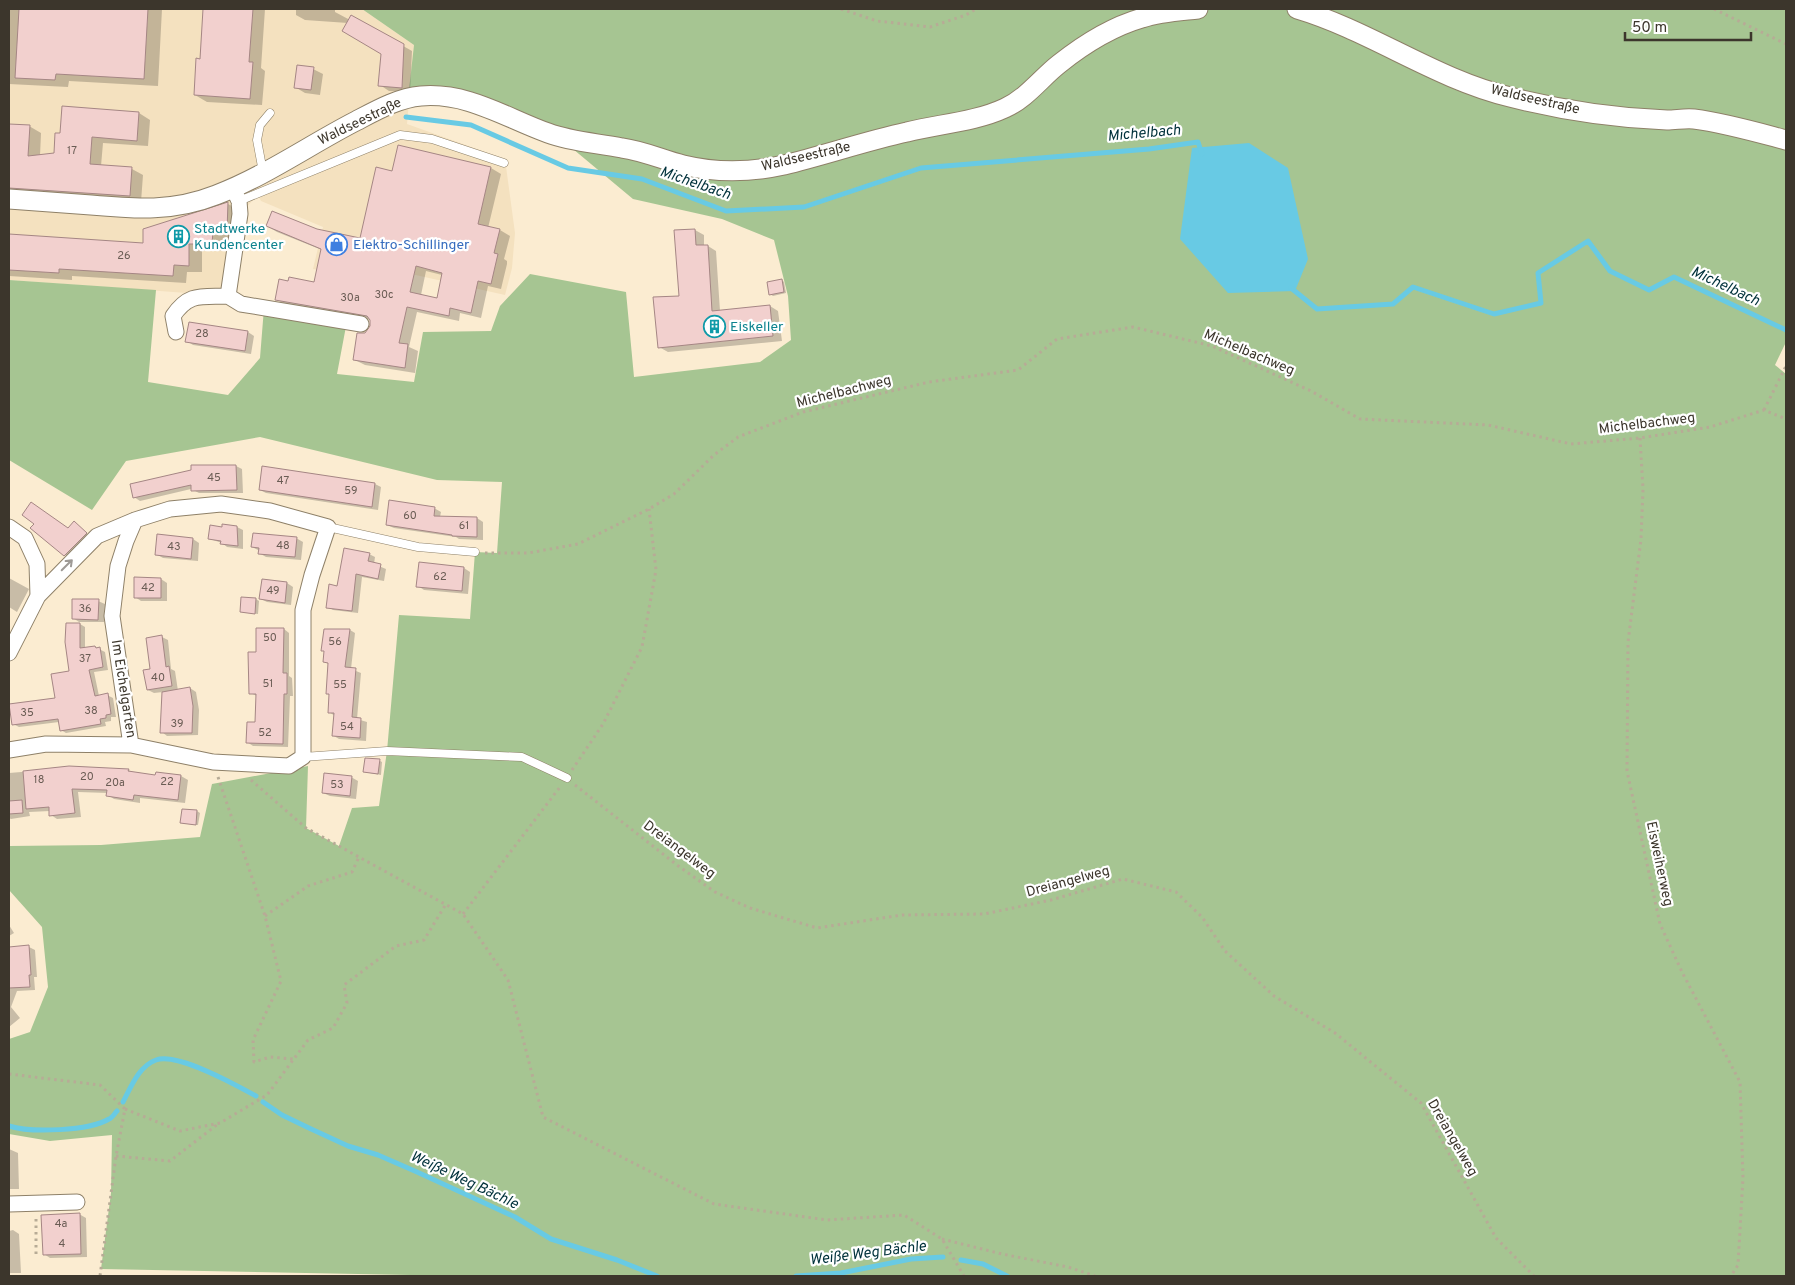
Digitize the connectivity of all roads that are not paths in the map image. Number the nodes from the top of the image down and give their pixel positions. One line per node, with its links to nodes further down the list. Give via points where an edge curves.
1 (1198, 9): 6 (street, Waldseestraße, via 1144,17 1118,26 1090,41 1020,99 998,111 780,166 706,170 642,152 549,134 465,100 420,96 374,111)
2 (1297, 9): 4 (street, Waldseestraße, via 1435,69 1509,97 1598,114 1714,122)
3 (270, 113): 6 (lane, via 260,125 257,140)
4 (1786, 140)
5 (504, 163): 7 (lane, via 432,139 400,135)
6 (263, 172): 7 (street, Waldseestraße)
7 (236, 195): 8 (street, Waldseestraße, via 157,209); 9 (street, via 240,214)
8 (9, 199)
9 (228, 296): 10 (street, via 241,304); 11 (street, via 196,297 182,304 173,316)
10 (361, 324)
11 (176, 332)
12 (135, 520): 14 (street, via 170,509 221,504 270,511); 16 (street, one-way to 12, via 97,536); 18 (street, Im Eichelgarten, via 118,566 112,616)
13 (9, 527): 16 (street, via 25,538 36,564)
14 (328, 527): 15 (lane, via 418,548); 20 (street, via 303,610)
15 (475, 552)
16 (38, 596): 17 (street)
17 (9, 653)
18 (131, 745): 19 (street, via 46,744); 20 (street, Im Eichelgarten, via 231,764 289,766)
19 (9, 750)
20 (303, 756): 21 (lane, Im Eichelgarten, via 387,751 522,757)
21 (567, 778)
22 (77, 1202): 23 (street)
23 (9, 1204)

